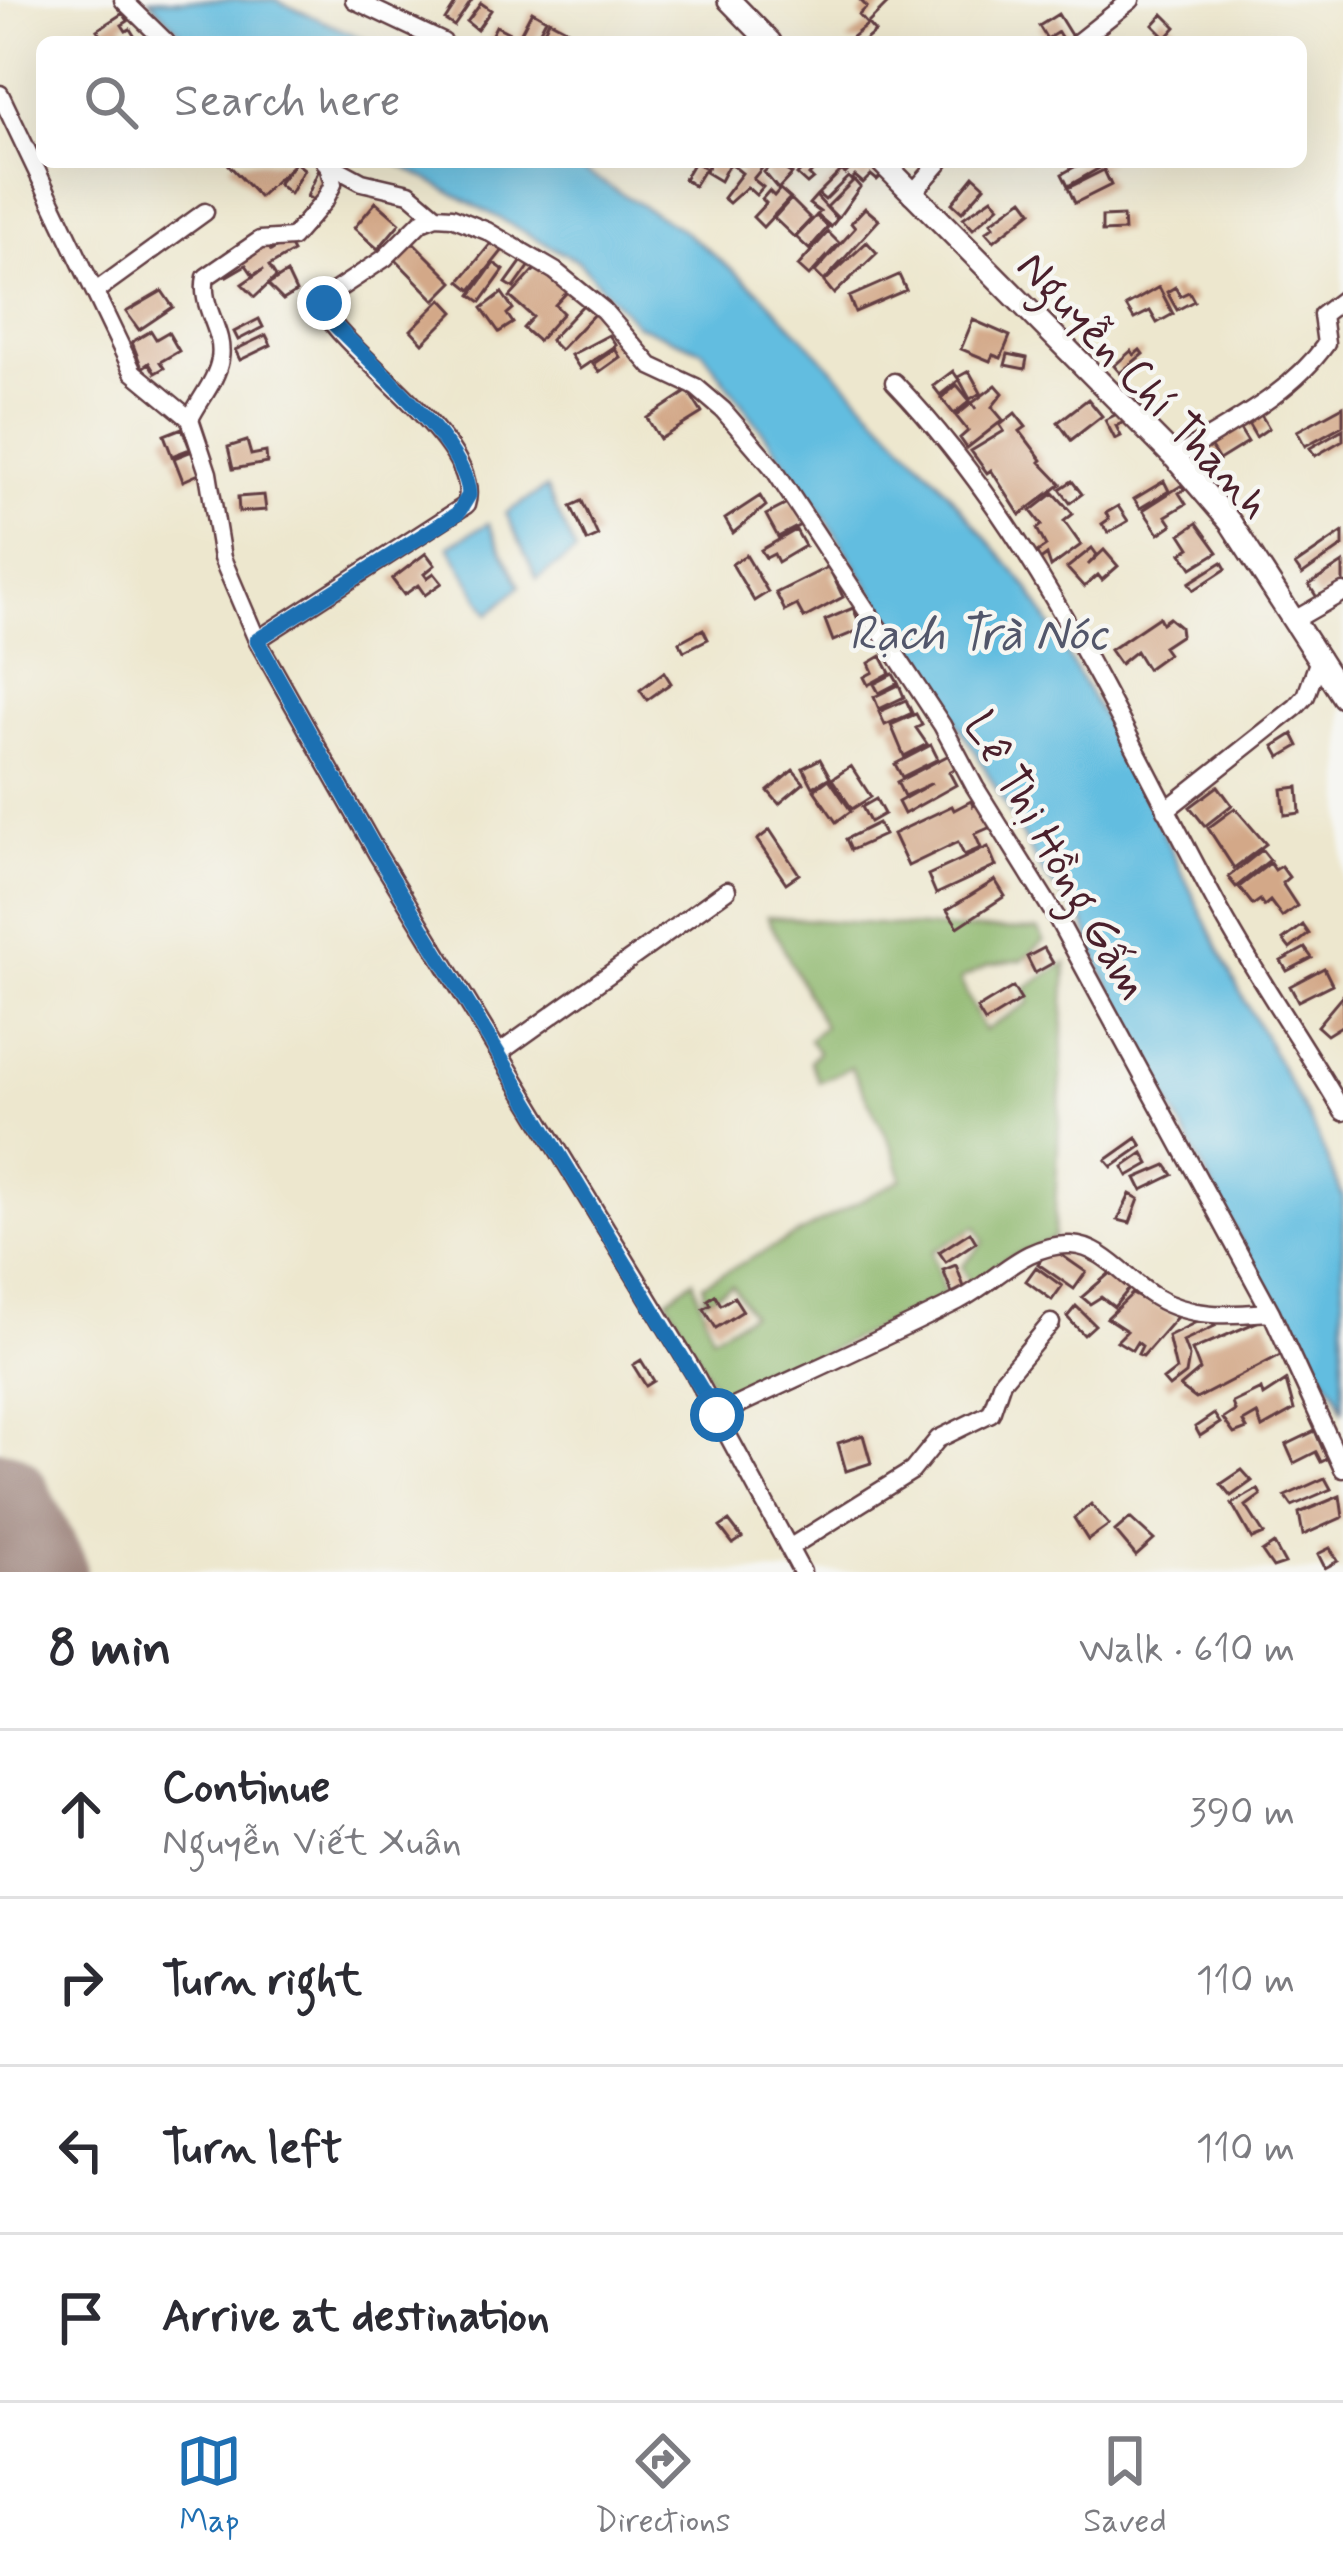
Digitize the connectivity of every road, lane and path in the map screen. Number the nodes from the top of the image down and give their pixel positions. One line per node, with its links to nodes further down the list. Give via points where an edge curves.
1 (123, 0): 5 (street)
2 (355, 0): 6 (street)
3 (729, 0): 7 (main road)
4 (1131, 0): 8 (street)
5 (160, 36)
6 (430, 36)
7 (764, 36)
8 (1086, 36)
9 (0, 94): 11 (street)
10 (36, 168): 19 (street)
11 (36, 168)
12 (327, 168): 22 (street, via 333,184 297,234 260,240 206,277 220,361)
13 (334, 168): 18 (street, Lê Thị Hồng Gấm, via 410,193)
14 (887, 168): 16 (main road, Nguyễn Chí Thanh)
15 (935, 168): 16 (street)
16 (911, 195): 23 (main road, Nguyễn Chí Thanh)
17 (205, 212): 19 (street)
18 (436, 217): 26 (street, via 337,289 324,311 435,429 469,481 466,505); 33 (street, Lê Thị Hồng Gấm, via 487,231 555,271 603,310 651,367 723,410 773,468 942,724 1058,920)
19 (96, 291): 22 (street, via 133,372)
20 (1343, 299): 23 (street, via 1322,315 1327,344 1308,367)
21 (894, 382): 29 (street, via 992,500 1106,690)
22 (190, 419): 26 (street, via 222,558)
23 (1175, 458): 25 (main road, Nguyễn Chí Thanh)
24 (1343, 592): 25 (street)
25 (1296, 619): 27 (main road, Nguyễn Chí Thanh)
26 (257, 640): 31 (street)
27 (1326, 666): 28 (main road, Nguyễn Chí Thanh); 29 (street, via 1296,707)
28 (1343, 697)
29 (1166, 810): 32 (street)
30 (727, 890): 31 (street)
31 (499, 1053): 35 (street)
32 (1343, 1112)
33 (1271, 1312): 35 (street, via 1175,1307 1087,1248 1047,1247 962,1299); 36 (street, Lê Thị Hồng Gấm)
34 (1051, 1323): 37 (street, via 1002,1381 991,1413 938,1439 912,1471)
35 (717, 1415): 37 (street)
36 (1343, 1469)
37 (789, 1548): 38 (street)
38 (802, 1572)

